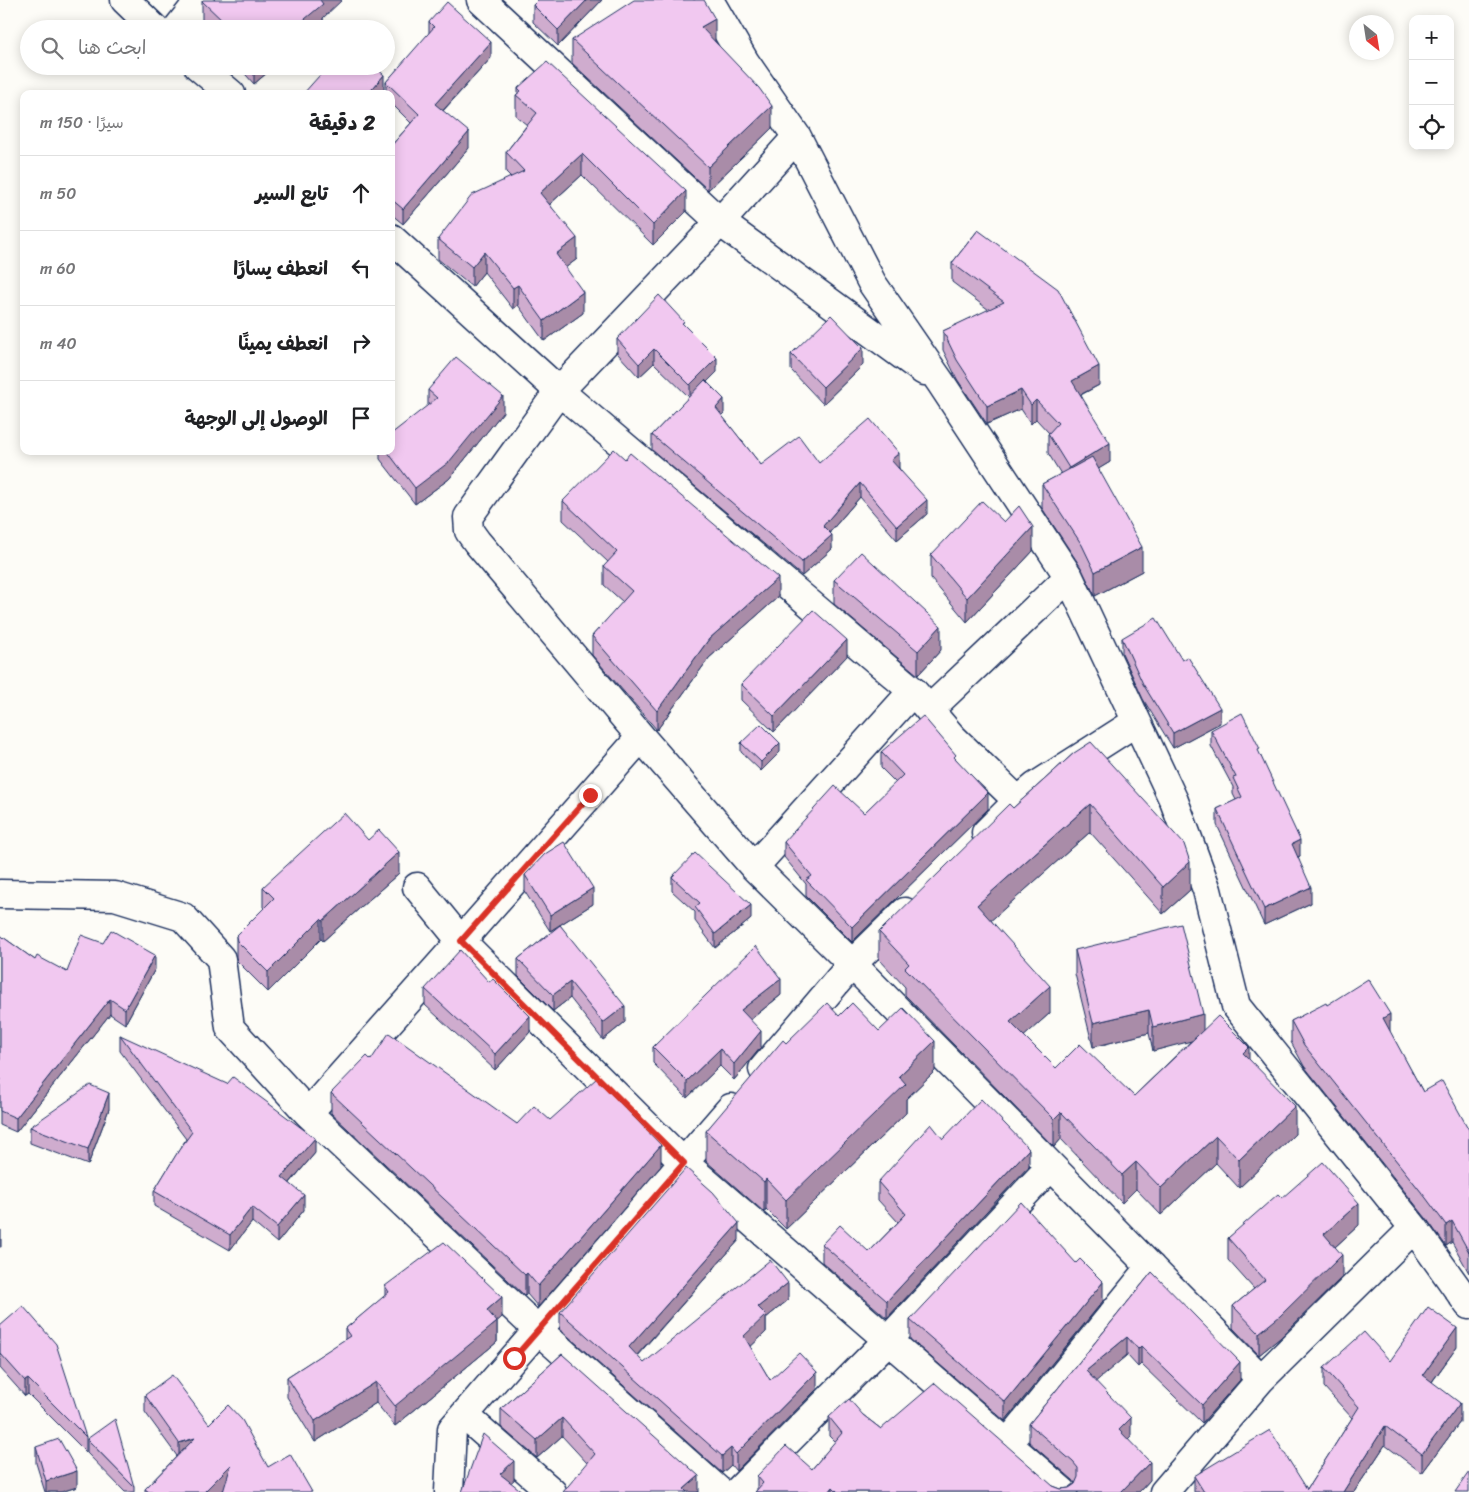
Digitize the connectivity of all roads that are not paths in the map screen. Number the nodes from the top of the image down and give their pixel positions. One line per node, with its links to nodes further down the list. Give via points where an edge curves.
1 (125, 0): 5 (street)
2 (200, 0): 6 (street)
3 (481, 0): 10 (street)
4 (709, 0): 9 (street, via 745,62)
5 (146, 20)
6 (183, 20)
7 (209, 75): 8 (street)
8 (226, 90)
9 (797, 137): 10 (street); 12 (street, via 872,282)
10 (720, 222): 12 (street); 13 (street)
11 (395, 242): 13 (street)
12 (941, 384): 14 (street)
13 (559, 391): 15 (street); 17 (street, via 468,517 469,530)
14 (1069, 577): 15 (street); 16 (street)
15 (921, 700): 18 (street, via 952,737); 20 (street)
16 (1136, 722): 18 (street); 29 (street, via 1174,800 1207,890 1236,1006)
17 (641, 737): 20 (street); 24 (street)
18 (1018, 801): 19 (street)
19 (970, 849)
20 (754, 867): 25 (street)
21 (417, 887): 24 (street)
22 (0, 894): 26 (street, via 115,896 183,917 221,958 230,1028)
23 (921, 896): 25 (street)
24 (461, 941): 26 (street); 27 (street)
25 (852, 964): 27 (street); 28 (street)
26 (308, 1113): 32 (street)
27 (684, 1163): 32 (street); 33 (street)
28 (1051, 1166): 30 (street); 33 (street)
29 (1414, 1228): 31 (street); 34 (street)
30 (1151, 1267): 34 (street); 36 (street)
31 (1469, 1305)
32 (538, 1330): 35 (street); 39 (street)
33 (888, 1340): 36 (street); 40 (street)
34 (1261, 1379): 42 (street)
35 (464, 1415): 37 (street, via 452,1429); 38 (street)
36 (1007, 1444): 41 (street)
37 (449, 1492)
38 (552, 1492)
39 (720, 1492)
40 (737, 1492)
41 (1063, 1492)
42 (1164, 1492)

